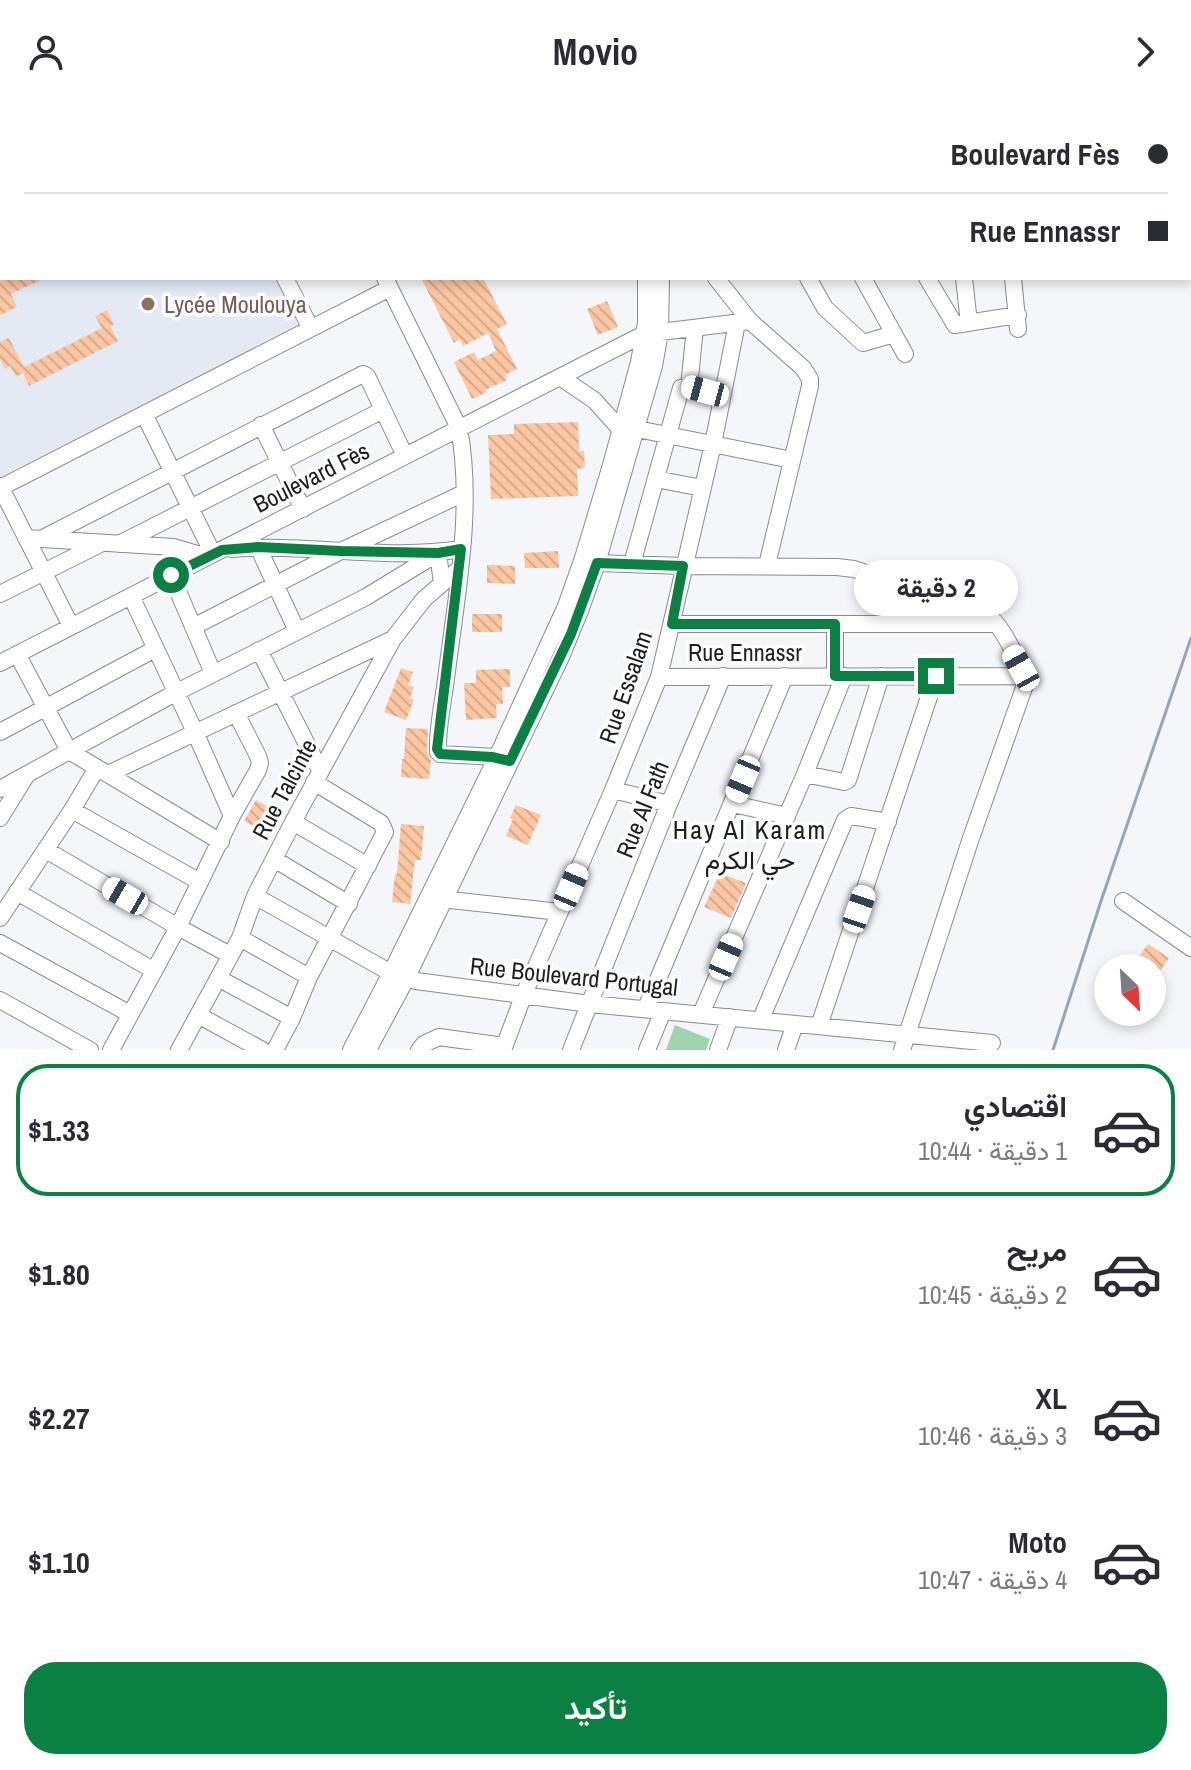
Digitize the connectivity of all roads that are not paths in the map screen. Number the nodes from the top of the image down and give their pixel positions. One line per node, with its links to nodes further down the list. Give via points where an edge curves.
1 (286, 280): 13 (street)
2 (646, 280): 15 (street)
3 (661, 280): 15 (street)
4 (717, 280): 11 (street)
5 (809, 280): 16 (street, via 825,308 863,343)
6 (864, 280): 16 (street)
7 (928, 280): 12 (street, via 955,325)
8 (964, 280): 12 (street)
9 (1013, 280): 12 (street, via 1018,322)
10 (387, 283): 13 (street); 24 (street)
11 (743, 322): 14 (street); 20 (street, Rue Essalam); 29 (street, via 810,379)
12 (969, 323)
13 (310, 327): 22 (street)
14 (695, 328): 15 (street); 19 (street)
15 (652, 333): 18 (street, Boulevard Fès); 25 (street, via 639,362)
16 (894, 334): 17 (street)
17 (905, 354)
18 (560, 377): 24 (street, Boulevard Fès); 25 (street)
19 (689, 387): 20 (street); 26 (street, via 681,388)
20 (722, 395): 27 (street, Rue Essalam)
21 (383, 410): 23 (street, via 363,374); 28 (street); 30 (street)
22 (144, 414): 31 (street); 33 (street)
23 (261, 425): 30 (street); 31 (street)
24 (459, 428): 28 (street, Boulevard Fès); 35 (street)
25 (629, 429): 26 (street); 46 (street); 83 (street, via 566,606)
26 (668, 435): 27 (street); 32 (street)
27 (713, 444): 29 (street); 34 (street, Rue Essalam)
28 (405, 456): 37 (street, Boulevard Fès)
29 (792, 460): 48 (street)
30 (280, 463): 36 (street); 37 (street)
31 (172, 470): 36 (street); 38 (street)
32 (656, 479): 34 (street); 47 (street)
33 (0, 487): 38 (street)
34 (702, 488): 49 (street, Rue Essalam)
35 (464, 493): 42 (street); 43 (street)
36 (190, 507): 40 (street); 44 (street)
37 (303, 509): 44 (street, Boulevard Fès)
38 (34, 538): 39 (street); 51 (street)
39 (102, 544): 40 (street); 51 (street)
40 (119, 544): 44 (street)
41 (258, 547): 43 (street); 44 (street); 54 (street)
42 (461, 549): 45 (street); 50 (street)
43 (341, 551): 45 (street); 54 (street)
44 (214, 553): 52 (street, Boulevard Fès)
45 (438, 553): 53 (street); 62 (street)
46 (597, 563): 47 (street); 83 (street, via 571,634)
47 (632, 564): 49 (street)
48 (767, 565): 49 (street); 59 (street, via 854,569 974,608)
49 (683, 566): 57 (street, Rue Essalam)
50 (459, 569): 53 (street, Rue Talcinte); 83 (street, via 438,752)
51 (42, 572): 55 (street); 60 (street)
52 (171, 575): 56 (street, Boulevard Fès); 61 (street)
53 (442, 583): 63 (street, Rue Talcinte)
54 (276, 585): 61 (street); 62 (street)
55 (0, 594)
56 (131, 596): 60 (street, Boulevard Fès); 64 (street)
57 (672, 624): 58 (street); 75 (street, Rue Essalam)
58 (835, 624): 59 (street); 71 (street)
59 (996, 624): 74 (street)
60 (71, 626): 66 (street, Boulevard Fès)
61 (193, 627): 68 (street)
62 (297, 631): 65 (street)
63 (393, 639): 76 (street); 87 (street, Rue Talcinte)
64 (155, 649): 77 (street); 78 (street)
65 (259, 650): 68 (street); 76 (street)
66 (17, 654): 67 (street, Boulevard Fès); 78 (street)
67 (0, 663)
68 (213, 673): 77 (street)
69 (723, 676): 70 (street, Rue Ennassr); 75 (street, Rue Ennassr); 90 (street, Rue Al Fath)
70 (785, 676): 71 (street, Rue Ennassr); 91 (street)
71 (839, 676): 72 (street, Rue Ennassr); 85 (street)
72 (881, 676): 73 (street, Rue Ennassr); 85 (street, via 848,780)
73 (936, 676): 74 (street, Rue Ennassr); 97 (street)
74 (1024, 676): 132 (street)
75 (659, 677): 89 (street, Rue Essalam)
76 (280, 691): 79 (street); 87 (street)
77 (175, 693): 81 (street); 82 (street)
78 (45, 708): 80 (street); 82 (street)
79 (236, 713): 81 (street); 93 (street, via 260,763)
80 (0, 732)
81 (195, 732): 84 (street); 93 (street)
82 (69, 751): 84 (street); 86 (street)
83 (503, 759): 105 (street)
84 (102, 771): 92 (street); 98 (street)
85 (805, 774): 94 (street)
86 (26, 776): 88 (street); 95 (street)
87 (317, 776): 96 (street, Rue Talcinte); 101 (street, via 383,825 384,835)
88 (0, 789)
89 (613, 790): 90 (street); 108 (street, Rue Essalam)
90 (669, 804): 122 (street, Rue Al Fath)
91 (733, 804): 94 (street); 123 (street)
92 (72, 810): 99 (street); 102 (street)
93 (232, 816): 98 (street)
94 (787, 816): 125 (street)
95 (0, 818)
96 (293, 822): 100 (street, Rue Talcinte); 101 (street)
97 (888, 822): 129 (street, via 851,816 845,820); 131 (street)
98 (221, 842): 102 (street)
99 (46, 850): 103 (street); 110 (street)
100 (274, 859): 104 (street, Rue Talcinte); 107 (street)
101 (368, 866): 107 (street)
102 (200, 882): 110 (street)
103 (17, 892): 109 (street); 116 (street)
104 (255, 896): 111 (street, Rue Talcinte); 112 (street)
105 (437, 896): 108 (street); 117 (street)
106 (1123, 901): 114 (street)
107 (349, 904): 112 (street)
108 (560, 912): 120 (street, Rue Essalam)
109 (0, 918)
110 (178, 927): 115 (street); 116 (street)
111 (240, 938): 115 (street, Rue Talcinte); 118 (street)
112 (330, 939): 117 (street); 118 (street)
113 (0, 943): 124 (street)
114 (1191, 948)
115 (230, 955): 119 (street, Rue Talcinte)
116 (153, 970): 124 (street)
117 (398, 976): 120 (street, Rue Boulevard Portugal); 140 (street); 141 (street)
118 (309, 977): 128 (street)
119 (218, 978): 126 (street, Rue Talcinte); 128 (street)
120 (524, 994): 122 (street, Rue Boulevard Portugal); 134 (street, Rue Essalam)
121 (0, 1000): 135 (street)
122 (590, 1004): 123 (street, Rue Boulevard Portugal); 143 (street, Rue Al Fath)
123 (654, 1010): 125 (street, Rue Boulevard Portugal); 144 (street)
124 (130, 1014): 136 (street)
125 (701, 1014): 127 (street, Rue Boulevard Portugal)
126 (198, 1015): 137 (street, Rue Talcinte); 138 (street)
127 (730, 1017): 129 (street, Rue Boulevard Portugal); 145 (street)
128 (292, 1018): 139 (street)
129 (761, 1019): 130 (street, Rue Boulevard Portugal)
130 (795, 1024): 131 (street, Rue Boulevard Portugal); 146 (street)
131 (819, 1026): 132 (street, Rue Boulevard Portugal)
132 (905, 1042): 133 (street, Rue Boulevard Portugal)
133 (992, 1043)
134 (504, 1048): 142 (street, via 439,1037)
135 (90, 1050)
136 (111, 1050)
137 (179, 1050)
138 (262, 1050)
139 (275, 1050)
140 (351, 1050)
141 (368, 1050)
142 (419, 1050)
143 (571, 1050)
144 (647, 1050)
145 (718, 1050)
146 (786, 1050)

